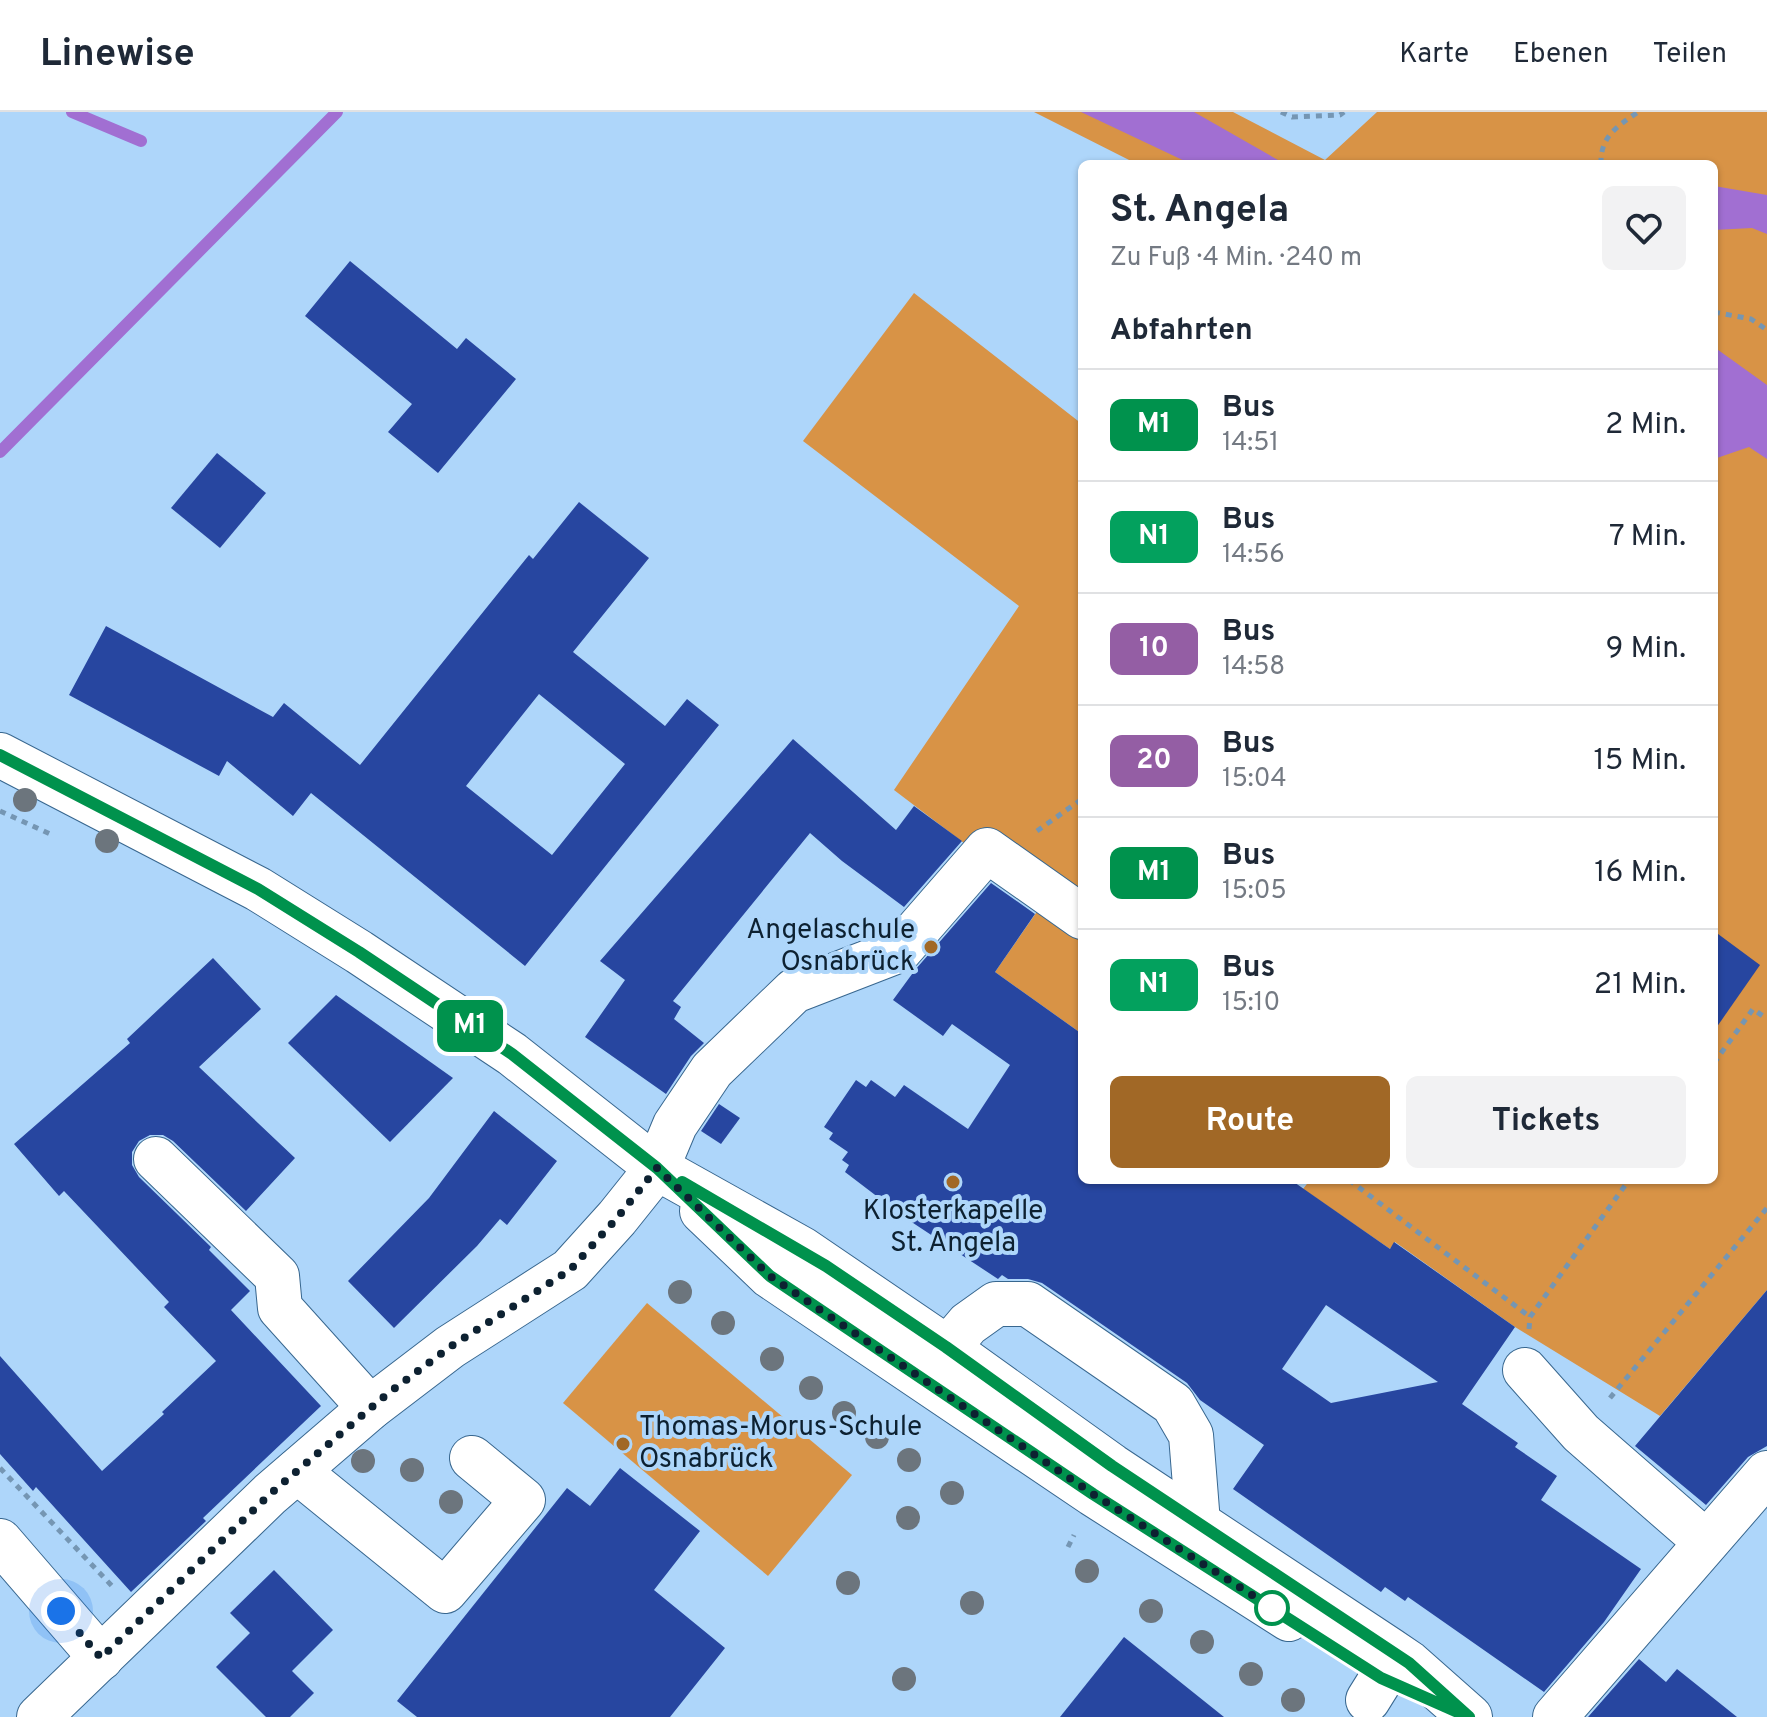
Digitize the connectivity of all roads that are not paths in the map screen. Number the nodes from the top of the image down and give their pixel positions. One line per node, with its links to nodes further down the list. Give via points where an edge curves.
1 (0, 755): 4 (street, via 258,889 347,944 512,1054)
2 (1078, 914): 4 (street, via 987,850 900,950 794,991 712,1070 675,1125)
3 (156, 1159): 7 (street, via 277,1276 280,1308)
4 (657, 1168): 5 (street, via 802,1249); 7 (street, via 570,1270 450,1347)
5 (935, 1363): 11 (street); 11 (street, via 968,1324 996,1304 1028,1304 1173,1404 1191,1435); 15 (street, via 1093,1494)
6 (1525, 1370): 13 (street, via 1581,1433)
7 (370, 1408): 9 (street)
8 (472, 1458): 9 (street, via 523,1500 445,1591)
9 (297, 1471): 14 (street)
10 (1767, 1473): 13 (street)
11 (1198, 1523): 15 (street)
12 (0, 1541): 14 (street)
13 (1706, 1542): 18 (street)
14 (101, 1658): 16 (street)
15 (1382, 1677): 17 (street)
16 (39, 1717)
17 (1470, 1717)
18 (1555, 1717)

